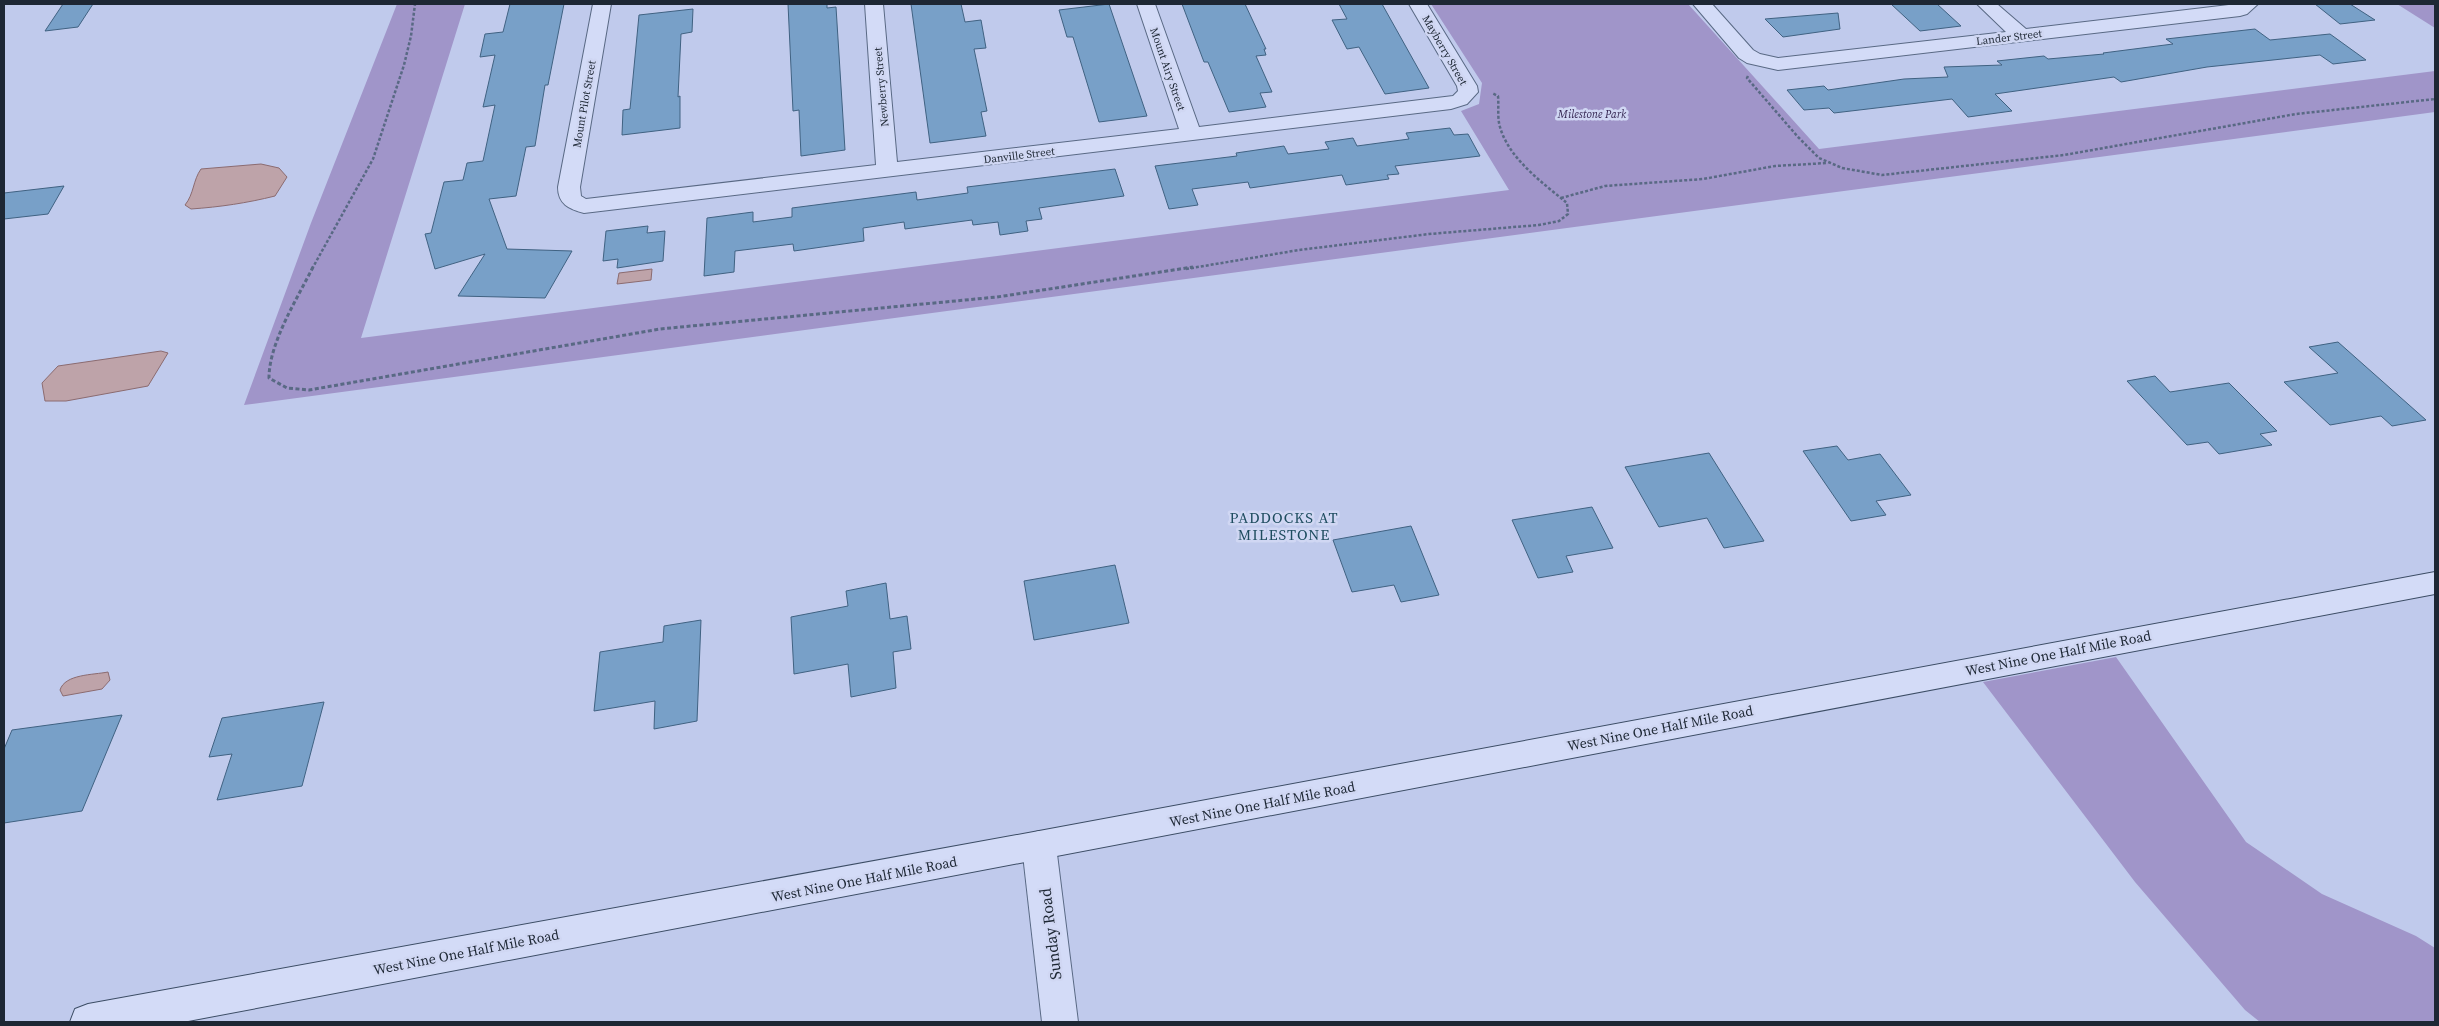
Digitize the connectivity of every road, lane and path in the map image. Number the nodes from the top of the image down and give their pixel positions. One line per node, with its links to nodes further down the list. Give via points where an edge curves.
1 (415, 4): 17 (path, via 406,58 373,159 318,257 269,364 269,378 287,388 309,390 660,330 998,296 1309,249 1539,225 1559,221 1568,214 1568,203)
2 (602, 4): 18 (street, Mount Pilot Street, via 569,187 568,197)
3 (874, 4): 16 (street, Newberry Street)
4 (1146, 4): 14 (street, Mount Airy Street)
5 (1418, 4): 12 (street, Mayberry Street, via 1467,86 1468,92)
6 (1702, 4): 10 (street, via 1746,54)
7 (1986, 4): 9 (street)
8 (2249, 4): 9 (street, Lander Street, via 2240,10)
9 (2022, 36): 10 (street, Lander Street, via 1786,64)
10 (1761, 61): 15 (path, via 1747,78 1805,144)
11 (1492, 93): 17 (path, via 1498,96 1499,126 1504,139 1543,183)
12 (1464, 97): 14 (street, Danville Street, via 1451,103)
13 (2435, 99): 15 (path, via 2296,114 2064,155 1915,172 1882,175 1855,172)
14 (1190, 135): 16 (street, Danville Street)
15 (1827, 163): 17 (path, via 1775,166 1703,179 1631,182)
16 (888, 171): 18 (street, Danville Street, via 591,206)
17 (1561, 198)
18 (574, 202)
19 (2435, 583): 20 (street, West Nine One Half Mile Road)
20 (1039, 846): 21 (street, West Nine One Half Mile Road); 22 (street, Sunday Road)
21 (88, 1022)
22 (1060, 1022)

